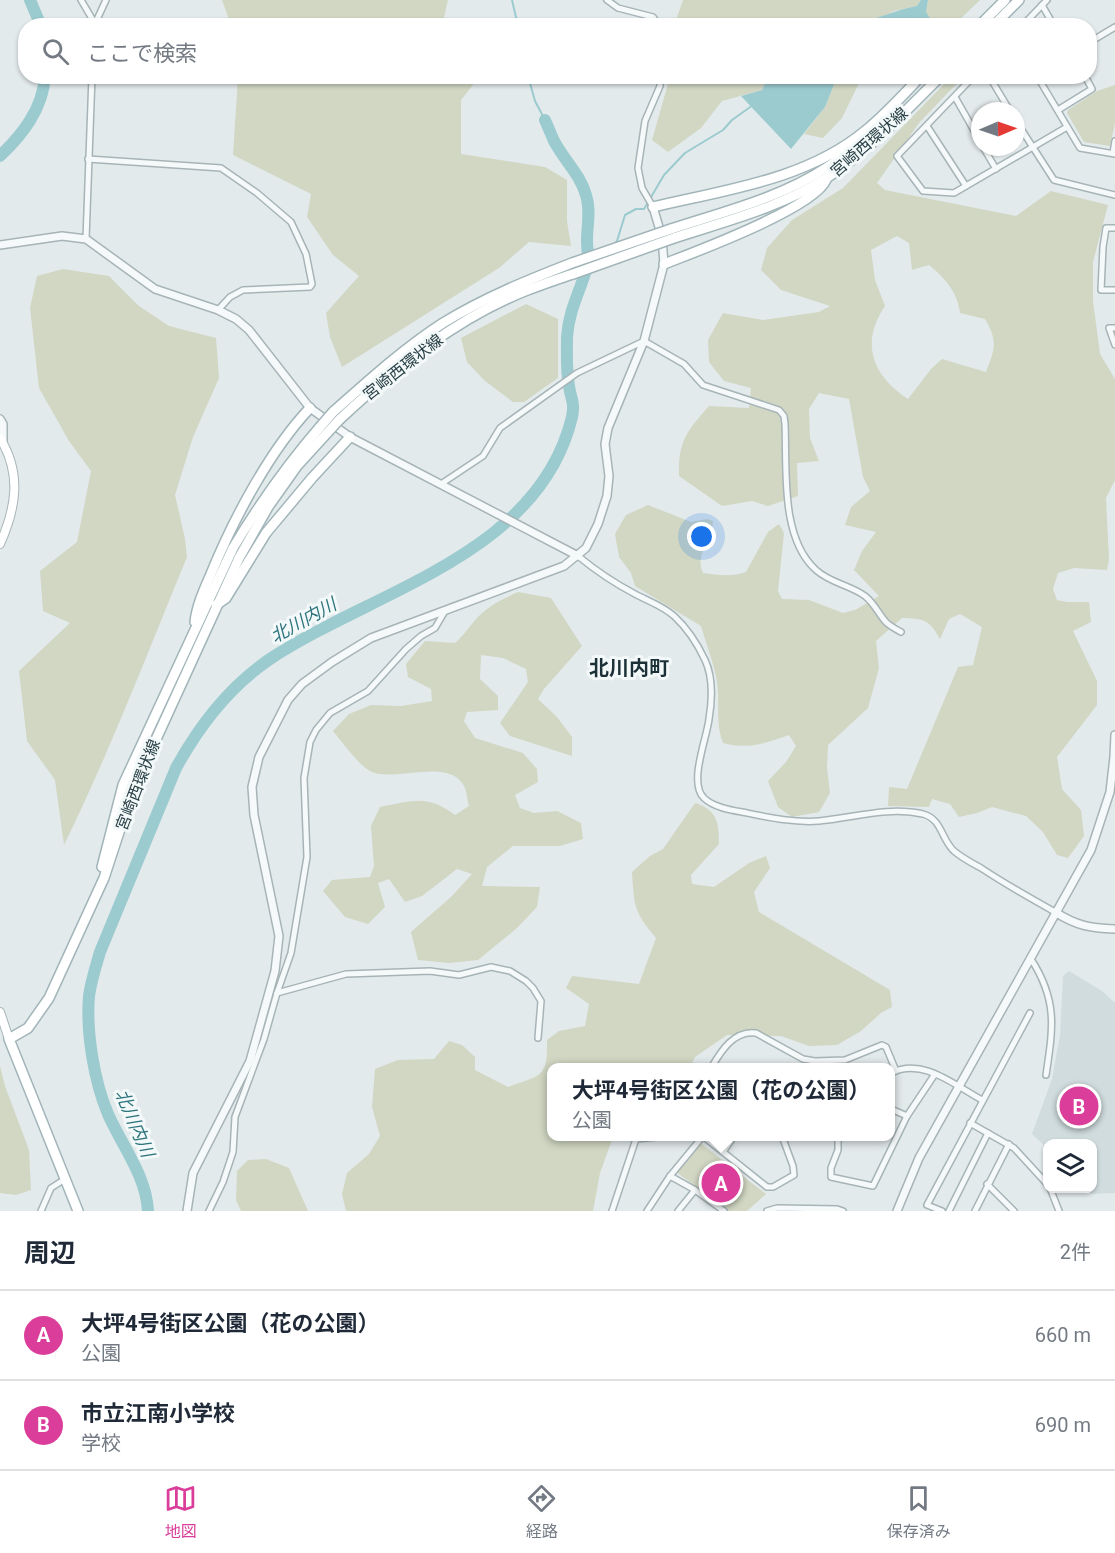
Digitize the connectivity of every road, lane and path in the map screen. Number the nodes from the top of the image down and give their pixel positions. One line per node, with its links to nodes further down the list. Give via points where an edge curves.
1 (81, 0): 8 (street)
2 (106, 0): 9 (street)
3 (607, 0): 10 (street, via 618,8)
4 (1005, 0): 11 (main road)
5 (1019, 0): 12 (main road)
6 (1047, 0): 7 (street)
7 (1042, 5): 13 (street); 14 (street)
8 (91, 18)
9 (97, 18)
10 (654, 18)
11 (987, 18)
12 (1001, 18)
13 (1030, 18)
14 (1049, 18)
15 (1115, 27): 16 (street)
16 (1097, 37)
17 (92, 84): 37 (street)
18 (660, 84): 42 (street, via 645,121 638,168 642,188)
19 (913, 84): 42 (main road, via 864,132 825,157 753,184)
20 (919, 84): 44 (main road, 宮崎西環状線, via 880,125 826,168 778,193)
21 (933, 84): 39 (main road, 宮崎西環状線, via 854,159)
22 (967, 84): 26 (street)
23 (994, 84): 27 (street)
24 (1042, 84): 28 (street)
25 (1089, 84): 28 (street, via 1092,89)
26 (955, 97): 29 (street); 30 (street)
27 (1005, 102)
28 (1058, 110): 31 (street)
29 (971, 125)
30 (927, 126): 40 (street); 40 (street, via 897,156 923,191 954,193)
31 (1067, 127): 34 (street); 35 (street, via 1080,148)
32 (1025, 136): 34 (street)
33 (1115, 141): 35 (street)
34 (1032, 148): 38 (street); 41 (street, via 1054,180)
35 (1114, 153)
36 (988, 156): 38 (street)
37 (88, 159): 45 (street); 49 (street, via 220,168 291,222 306,254 312,275 310,287 243,290)
38 (996, 169): 40 (street)
39 (827, 178): 44 (main road, 宮崎西環状線, via 766,207); 47 (main road, via 824,186 788,210)
40 (966, 186)
41 (1115, 195)
42 (653, 207): 47 (street, via 662,237)
43 (1115, 228): 48 (street, via 1106,228 1101,290)
44 (673, 234): 54 (main road, 宮崎西環状線, bridge, via 524,291 448,332); 54 (main road, 宮崎西環状線, bridge, via 572,262 482,301 395,357)
45 (86, 239): 46 (street, via 63,236); 49 (street, via 155,289)
46 (0, 246)
47 (664, 264): 51 (street)
48 (1115, 290)
49 (218, 310): 53 (street, via 249,330)
50 (1115, 328): 52 (street, via 1109,328)
51 (644, 341): 59 (street, via 577,373 500,428 483,456); 61 (street, via 608,428 607,496 586,549); 65 (street, via 684,364 703,385 779,410 784,416 788,499 797,543 816,571 868,598 887,624)
52 (1115, 345)
53 (310, 408): 57 (street); 64 (main road, via 293,426 226,537 197,607)
54 (336, 416): 56 (main road, 宮崎西環状線, bridge)
55 (0, 419): 58 (street)
56 (324, 430): 62 (main road, 宮崎西環状線, via 268,507); 64 (main road, 宮崎西環状線, via 290,462 255,511)
57 (350, 437): 59 (street); 62 (main road, via 266,532 226,598)
58 (1, 441): 60 (main road, via 11,465 15,490 14,507)
59 (441, 484): 61 (street)
60 (0, 544)
61 (578, 556): 63 (street, via 541,576); 68 (street, via 674,616 706,661 710,718 698,766 703,798 726,809 795,820 898,812 928,816 934,819 954,851)
62 (216, 605): 67 (main road, 宮崎西環状線, via 147,759)
63 (445, 611): 71 (street, via 435,627 401,654 368,691 330,713 310,742 304,778 308,857 291,953); 107 (street, via 371,638 302,684 288,700 259,757 252,787 254,814 279,936 275,971 250,1061 193,1173)
64 (194, 630): 67 (main road, 宮崎西環状線, via 123,785)
65 (901, 632)
66 (1115, 735): 68 (street, via 1113,774 1098,830 1091,850)
67 (96, 893): 75 (main road, 宮崎西環状線, via 49,998 28,1028)
68 (1055, 912): 69 (street, via 1088,928); 70 (street)
69 (1115, 929)
70 (1031, 959): 82 (street, via 1043,978 1051,1004 1053,1034); 83 (street)
71 (276, 993): 74 (street, via 346,974 430,971 459,975 491,968 526,981 541,1001); 108 (street, via 264,1039 235,1117 233,1152)
72 (0, 1012): 75 (main road)
73 (1030, 1013): 84 (street)
74 (538, 1038)
75 (9, 1039): 100 (main road)
76 (803, 1059): 77 (street, via 749,1032 735,1038); 78 (street); 79 (street, via 845,1060 882,1045)
77 (714, 1063)
78 (802, 1063)
79 (890, 1063)
80 (895, 1071): 81 (street, via 911,1067)
81 (935, 1074): 83 (street); 86 (street)
82 (1046, 1075)
83 (958, 1087): 84 (street); 115 (street, via 919,1158)
84 (982, 1100): 87 (street)
85 (895, 1111): 86 (street)
86 (907, 1116): 95 (street)
87 (970, 1123): 88 (street); 116 (street, via 927,1205)
88 (988, 1132): 97 (street); 117 (street)
89 (635, 1141): 109 (street)
90 (700, 1141): 99 (street)
91 (708, 1141): 98 (street)
92 (731, 1141): 98 (street)
93 (783, 1141): 98 (street, via 794,1173 773,1187 767,1187)
94 (838, 1141): 96 (street, via 831,1177 873,1186)
95 (895, 1141)
96 (895, 1141)
97 (1009, 1144): 101 (street); 102 (street)
98 (723, 1152)
99 (669, 1176): 103 (street); 110 (street)
100 (65, 1179): 105 (street, via 51,1188); 106 (main road)
101 (1043, 1181)
102 (987, 1184): 118 (street); 119 (street)
103 (695, 1190): 111 (street); 112 (street)
104 (1052, 1193): 120 (street)
105 (41, 1211)
106 (78, 1211)
107 (187, 1211)
108 (208, 1211)
109 (612, 1211)
110 (647, 1211)
111 (678, 1211)
112 (724, 1211)
113 (766, 1211): 114 (street)
114 (843, 1211)
115 (897, 1211)
116 (942, 1211)
117 (949, 1211)
118 (975, 1211)
119 (1014, 1211)
120 (1059, 1211)

